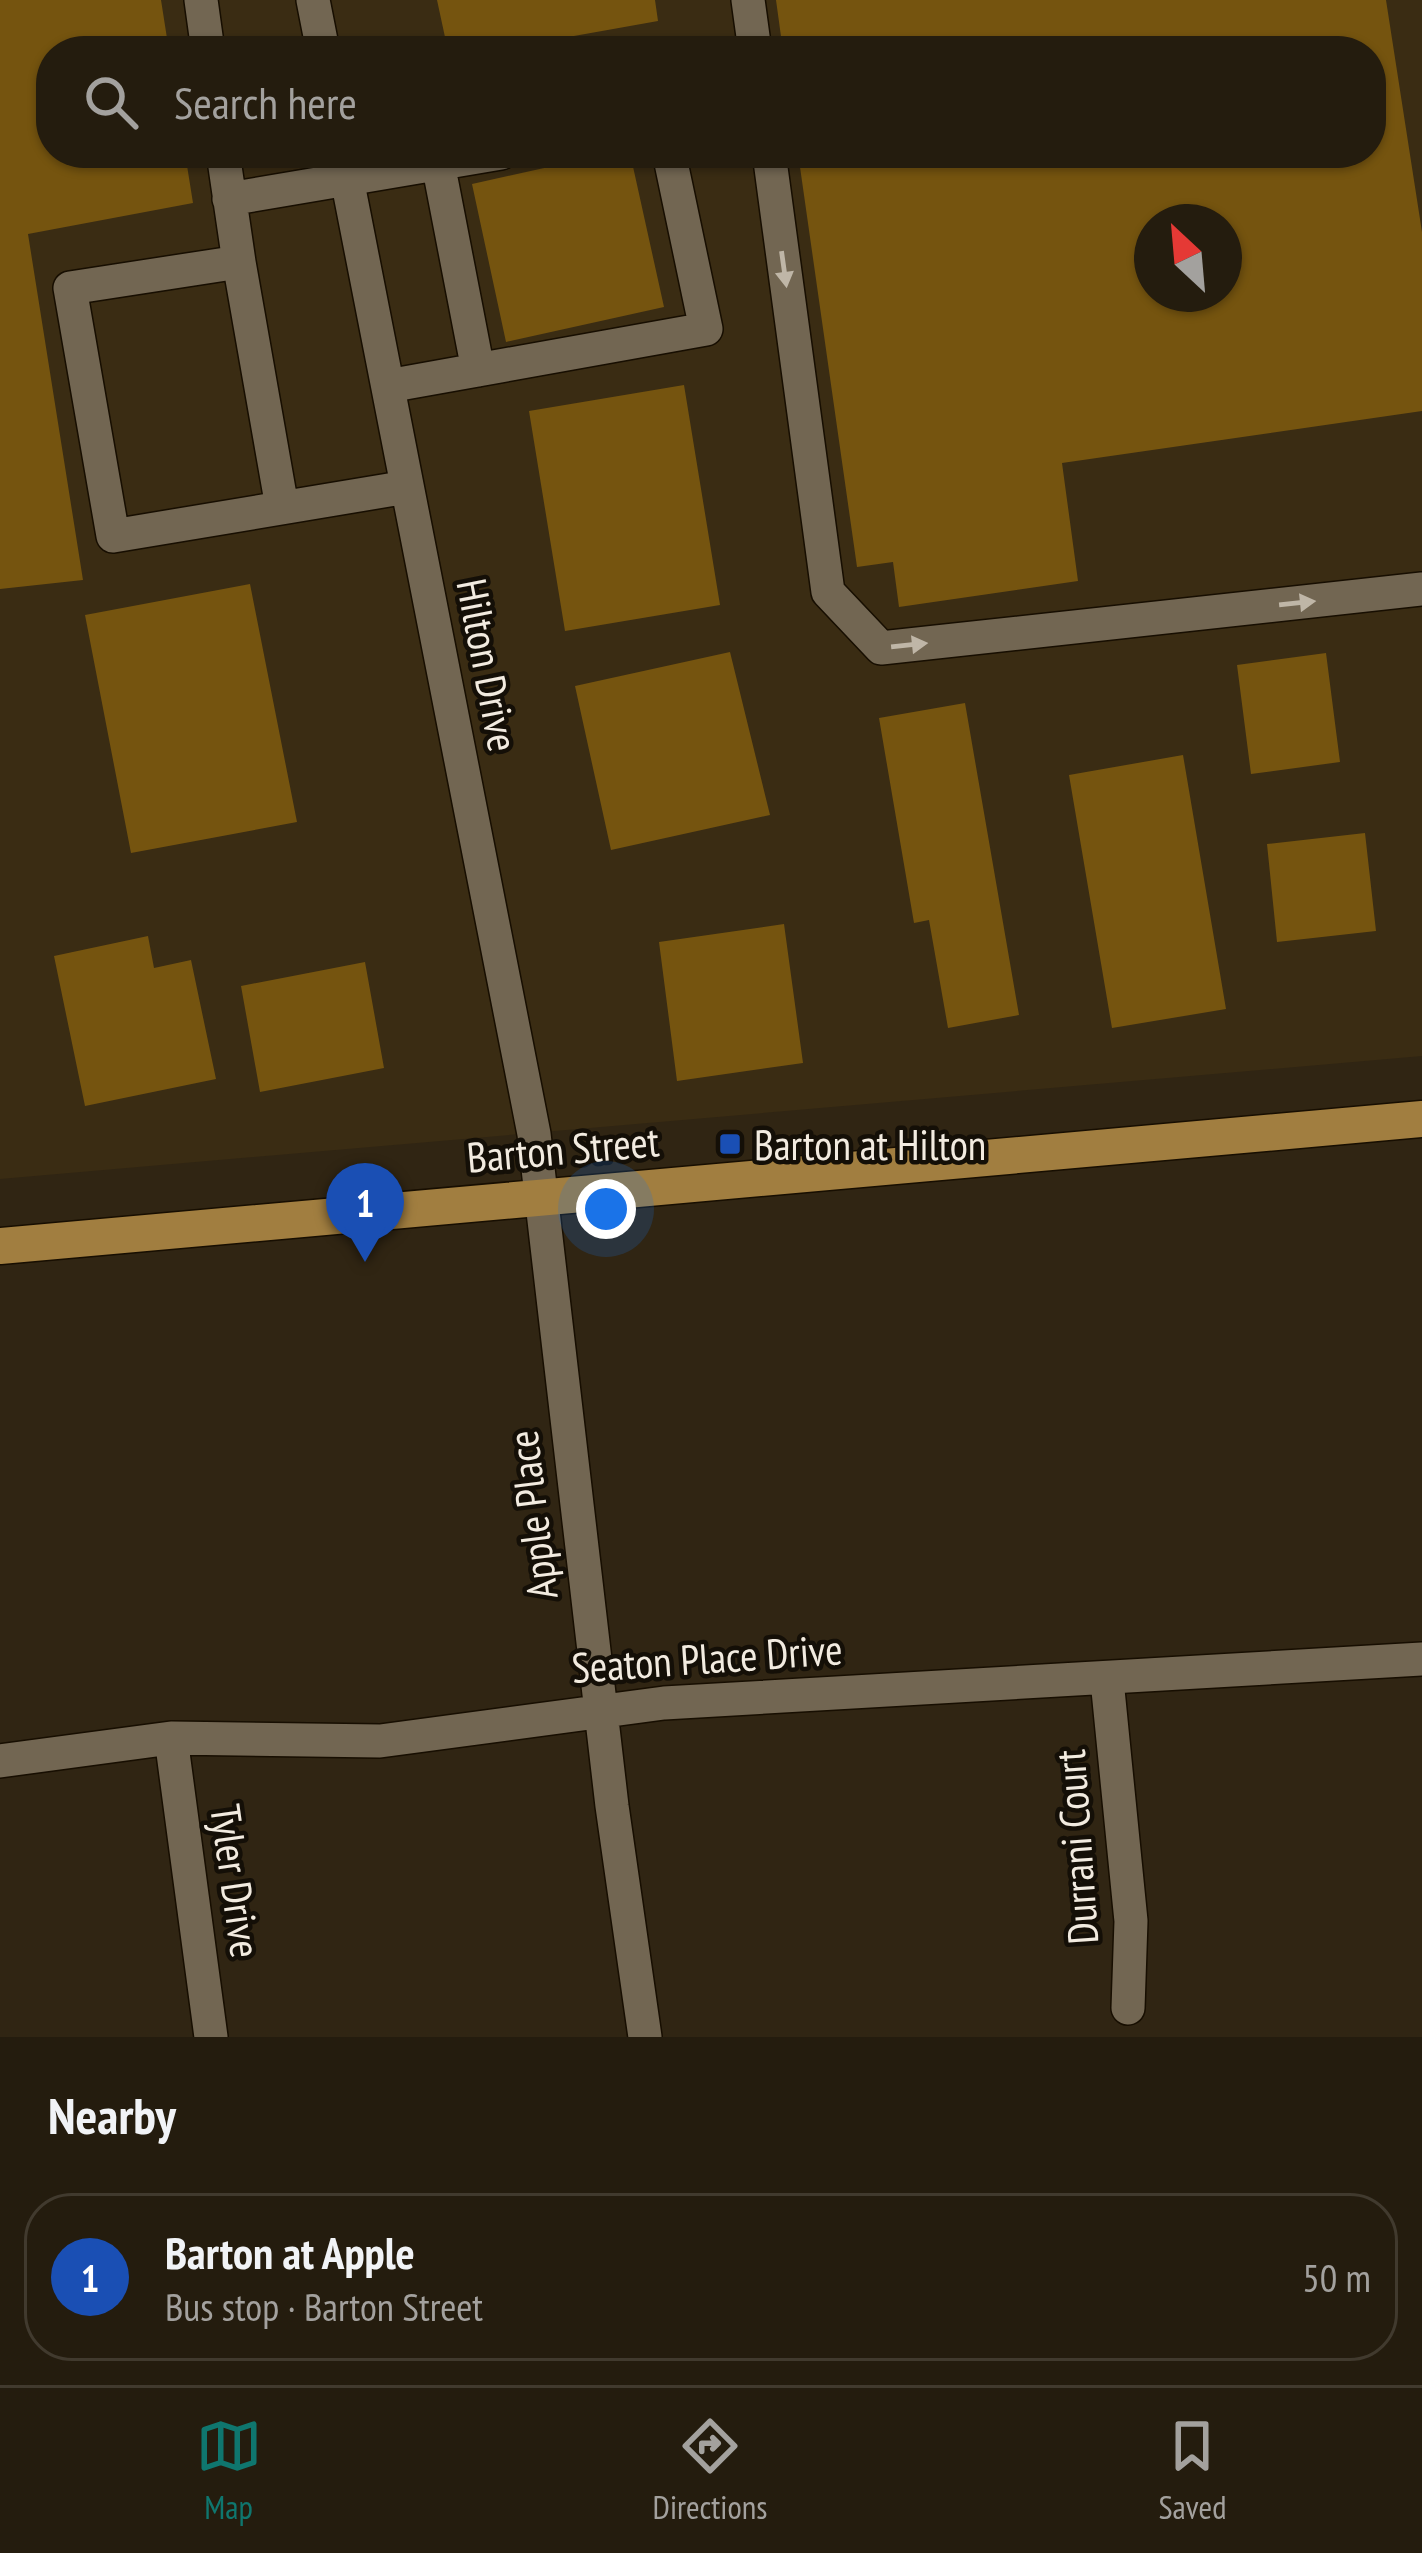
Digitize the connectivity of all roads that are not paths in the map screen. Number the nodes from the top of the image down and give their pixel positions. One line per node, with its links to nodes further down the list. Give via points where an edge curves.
1 (201, 0): 4 (street)
2 (313, 0): 5 (street)
3 (748, 0): 6 (street)
4 (206, 36)
5 (319, 36)
6 (753, 36)
7 (225, 168): 13 (street)
8 (335, 168): 13 (street)
9 (346, 168): 16 (street, Hilton Drive)
10 (439, 168): 15 (street)
11 (672, 168): 15 (street, via 706,328)
12 (771, 168): 19 (street, one-way to 19, via 828,592 881,647)
13 (229, 199): 14 (street)
14 (239, 262): 18 (street); 18 (street, via 70,288 113,536)
15 (478, 370): 16 (street)
16 (388, 386): 17 (street, Hilton Drive)
17 (407, 487): 18 (street); 21 (street, Hilton Drive, via 534,1134)
18 (282, 507)
19 (1422, 590)
20 (1422, 1119): 21 (main road, Barton Street)
21 (538, 1196): 22 (main road, Barton Street); 25 (street, Apple Place)
22 (0, 1246)
23 (1422, 1659): 24 (street, Seaton Place Drive)
24 (1107, 1680): 25 (street, Seaton Place Drive); 28 (street, Durrani Court, via 1131,1921)
25 (601, 1710): 26 (street, Seaton Place Drive, via 380,1741); 30 (street, Apple Place)
26 (171, 1738): 27 (street, Seaton Place Drive); 29 (street, Tyler Drive)
27 (0, 1761)
28 (1128, 2008)
29 (212, 2037)
30 (645, 2037)

